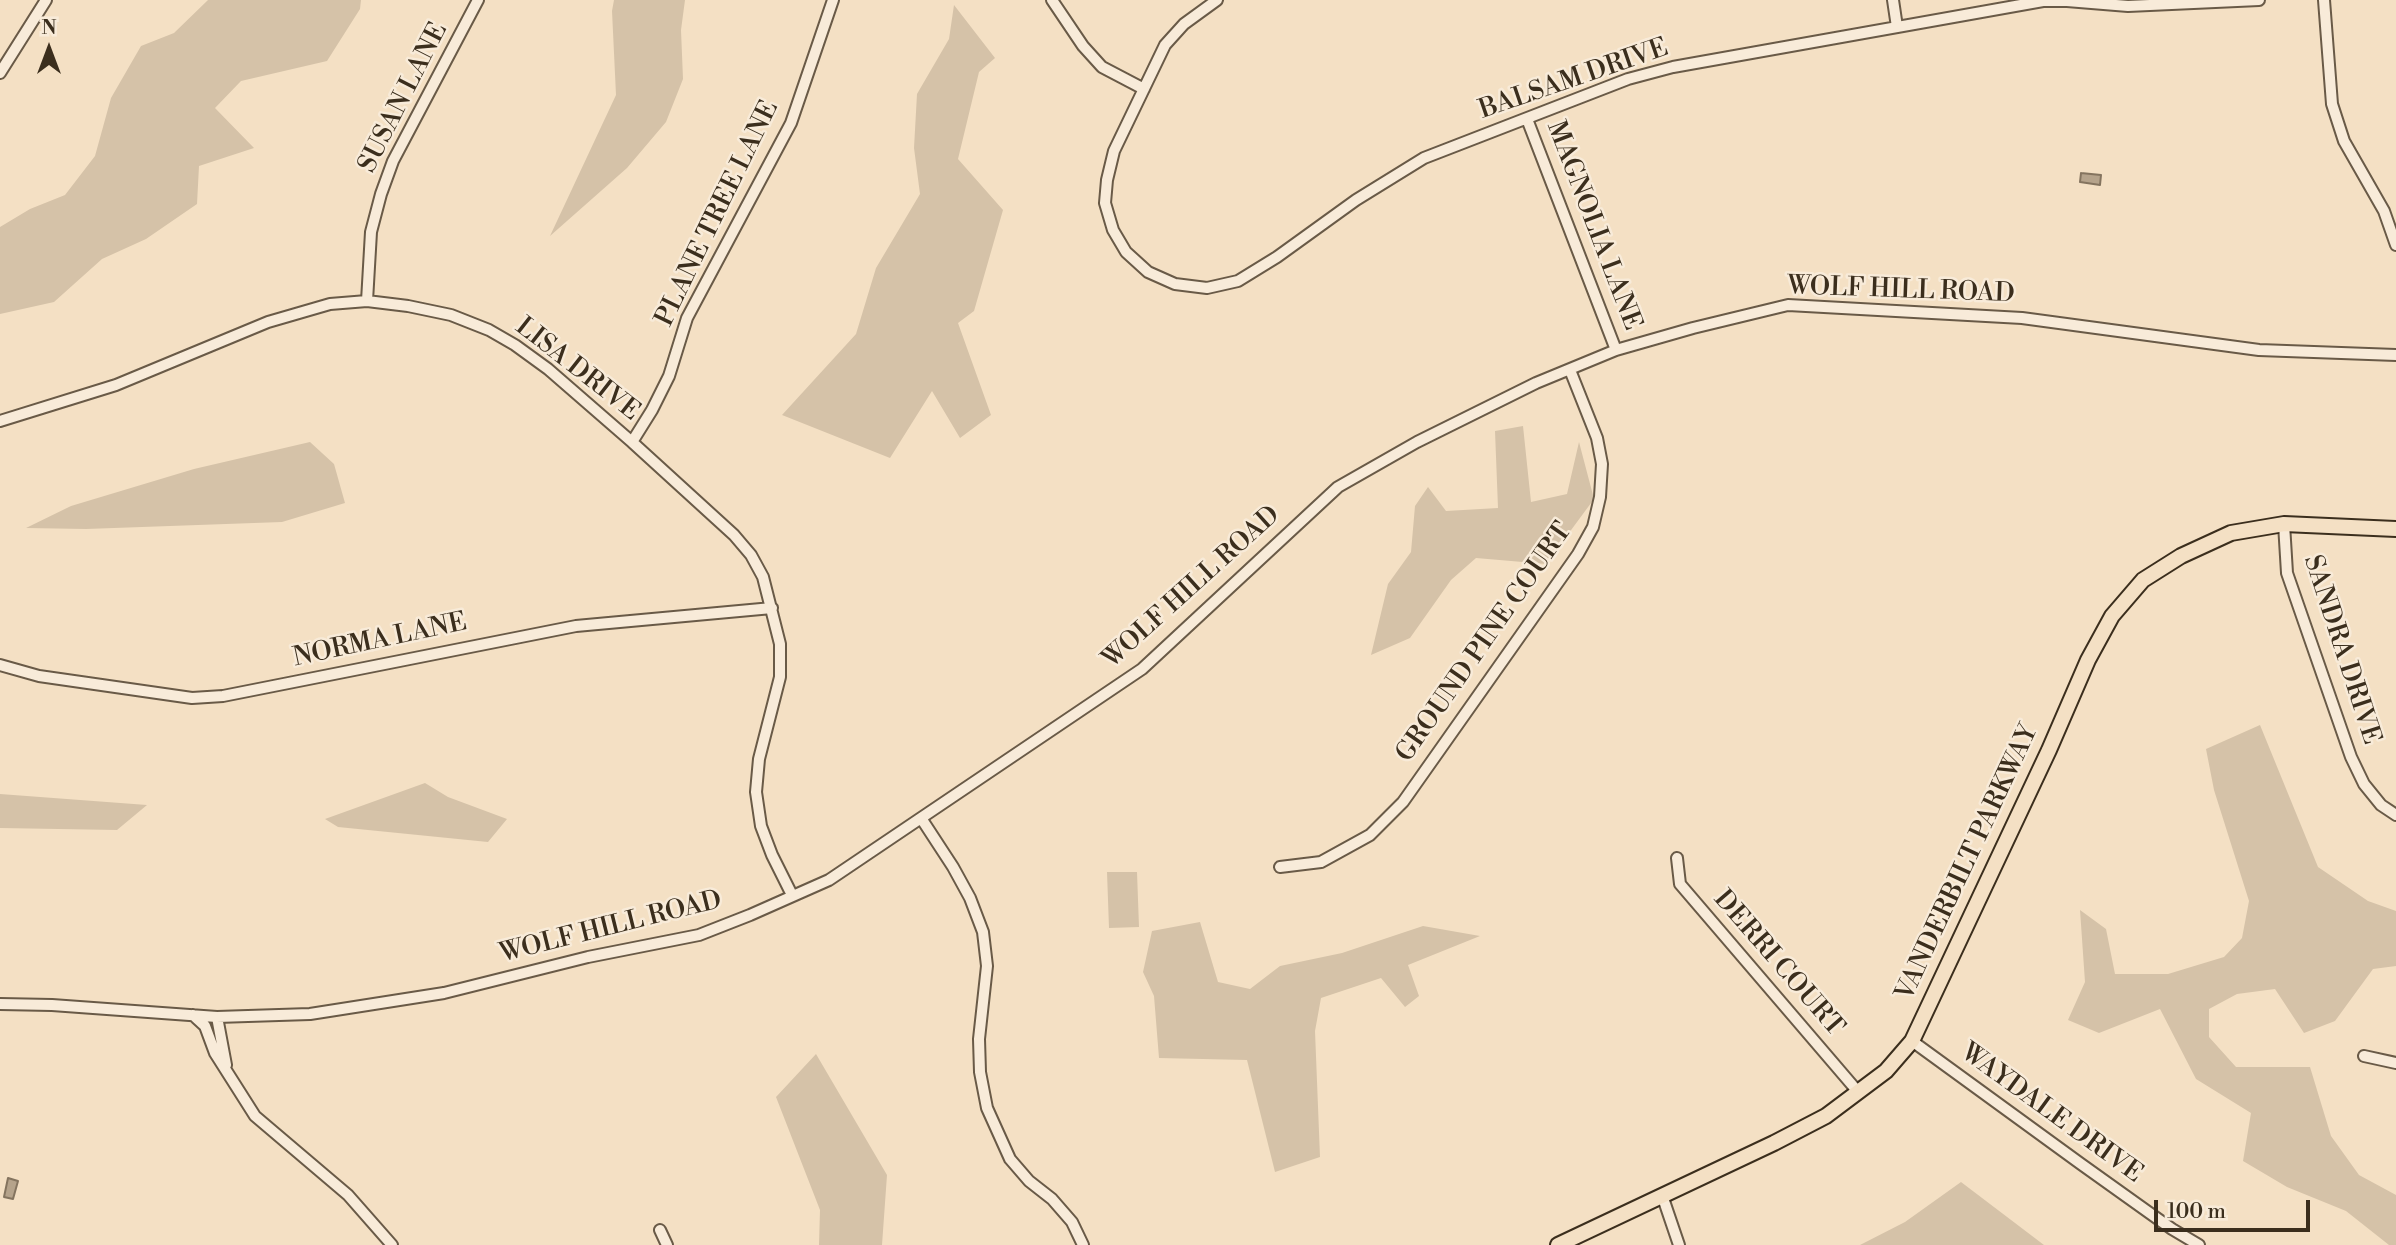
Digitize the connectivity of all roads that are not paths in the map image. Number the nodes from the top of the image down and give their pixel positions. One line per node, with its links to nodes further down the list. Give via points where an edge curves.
1 (47, 0): 10 (street)
2 (478, 0): 14 (street, SUSAN LANE, via 393,161 371,232)
3 (833, 0): 19 (street, PLANE TREE LANE, via 791,123 687,318 669,376)
4 (1052, 0): 11 (street, via 1102,67)
5 (1217, 0): 11 (street, BALSAM DRIVE, via 1165,45)
6 (1893, 0): 9 (street)
7 (2259, 0): 9 (street, BALSAM DRIVE, via 2128,6 2043,1)
8 (2324, 0): 13 (street, via 2332,104 2344,141 2384,211)
9 (1897, 27): 12 (street, BALSAM DRIVE, via 1674,67 1628,79)
10 (0, 73)
11 (1144, 89): 12 (street, BALSAM DRIVE, via 1114,151 1107,180 1105,203 1112,230 1126,252 1148,272 1175,284 1207,288 1238,281 1424,158)
12 (1527, 119): 15 (street, MAGNOLIA LANE)
13 (2396, 245)
14 (367, 301): 18 (street, LISA DRIVE, via 330,304 290,315 116,385); 19 (street, LISA DRIVE, via 452,315 488,330 548,369)
15 (1616, 350): 16 (street, WOLF HILL ROAD, via 1788,305 2022,318 2259,350); 17 (street, WOLF HILL ROAD)
16 (2396, 355)
17 (1570, 370): 25 (street, WOLF HILL ROAD, via 1417,442 1338,487 1142,669); 27 (street, GROUND PINE COURT, via 1586,405 1602,464 1593,527 1578,554 1403,802 1370,835 1321,862)
18 (0, 421)
19 (632, 442): 22 (street, LISA DRIVE, via 751,555)
20 (2284, 524): 21 (main road, VANDERBILT PARKWAY); 24 (street, SANDRA DRIVE, via 2287,573 2351,757 2364,784); 32 (main road, VANDERBILT PARKWAY, via 2231,533 2181,556 2143,580 2112,616)
21 (2396, 529)
22 (772, 608): 23 (street, NORMA LANE, via 576,626 223,696 180,696 39,676); 28 (street, LISA DRIVE, via 780,644 780,677 759,759 756,792 761,826)
23 (0, 665)
24 (2396, 815)
25 (921, 818): 28 (street, WOLF HILL ROAD, via 829,880); 41 (street, via 970,898 983,932 987,966 979,1039 987,1108 1010,1159 1072,1222)
26 (1677, 858): 36 (street, DERRI COURT, via 1679,884)
27 (1280, 867)
28 (792, 895): 31 (street, WOLF HILL ROAD, via 699,935 444,993 310,1014)
29 (0, 1004): 30 (street, WOLF HILL ROAD)
30 (193, 1015): 31 (street, WOLF HILL ROAD); 35 (street, via 205,1026)
31 (217, 1017): 35 (street)
32 (1912, 1041): 36 (main road, VANDERBILT PARKWAY); 44 (street, WAYDALE DRIVE)
33 (2364, 1056): 34 (street)
34 (2396, 1063)
35 (229, 1078): 39 (street, via 255,1116 348,1195)
36 (1859, 1093): 37 (main road, VANDERBILT PARKWAY, via 1774,1143)
37 (1662, 1195): 42 (main road, VANDERBILT PARKWAY); 43 (street)
38 (660, 1230): 40 (street)
39 (392, 1245)
40 (667, 1245)
41 (1083, 1245)
42 (1558, 1245)
43 (1679, 1245)
44 (2199, 1245)

